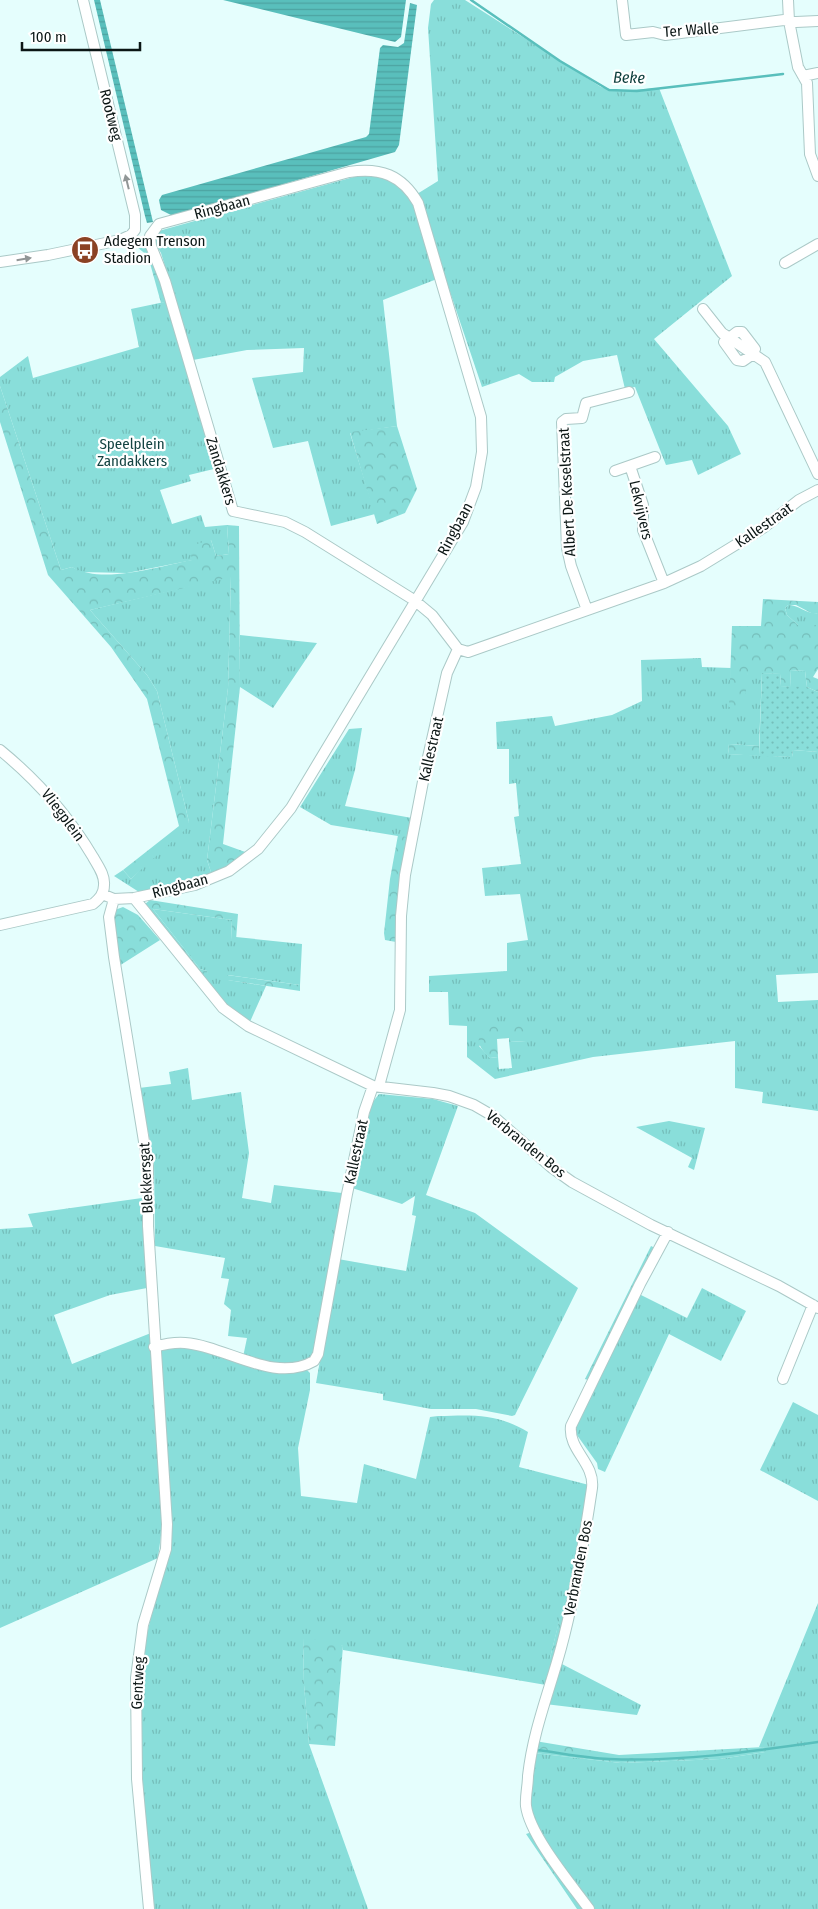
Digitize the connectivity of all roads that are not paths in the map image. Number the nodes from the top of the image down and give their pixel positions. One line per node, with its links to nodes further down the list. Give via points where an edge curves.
1 (83, 0): 11 (street, Rootweg, one-way to 1, via 120,240 135,230 135,216)
2 (622, 0): 5 (street, Ter Walle, via 626,35 653,32 666,35)
3 (788, 0): 5 (street)
4 (818, 20): 5 (street)
5 (789, 21): 7 (street, via 798,67)
6 (818, 72): 7 (street)
7 (803, 76): 8 (street, via 810,154)
8 (818, 176)
9 (150, 236): 21 (street, Zandakkers, via 233,511 285,522); 21 (street, Ringbaan, via 159,224 349,172 379,171 410,188 418,203 480,417 482,452 476,487 463,522)
10 (818, 244): 12 (street)
11 (0, 262)
12 (785, 263)
13 (703, 309): 18 (street, via 722,333 765,362)
14 (629, 392): 22 (street, Albert De Keselstraat, via 586,403 582,418 562,422 568,548)
15 (656, 457): 16 (street, Lekvijvers)
16 (630, 466): 17 (street, Lekvijvers); 20 (street, Lekvijvers, via 644,511 643,530)
17 (615, 471)
18 (818, 474)
19 (818, 490): 20 (street, Kallestraat, via 701,566)
20 (664, 582): 22 (street, Kallestraat)
21 (414, 600): 23 (street, via 432,615); 26 (street, Ringbaan, via 326,754 274,833 229,871 195,885)
22 (587, 610): 23 (street, Kallestraat, via 468,652)
23 (458, 649): 29 (street, Kallestraat, via 447,674 426,766 401,916 400,1010)
24 (0, 750): 25 (street, Vliegplein, via 42,787 68,819 104,877)
25 (102, 894): 27 (street, Ringbaan); 28 (street, via 93,904 83,908)
26 (134, 898): 27 (street, Ringbaan); 29 (street, via 207,990 235,1018)
27 (114, 899): 32 (street, Blekkersgat, via 109,912 110,924 148,1166)
28 (0, 925)
29 (376, 1086): 30 (street, Verbranden Bos, via 449,1096 474,1106 493,1116 572,1182); 32 (street, Kallestraat, via 357,1147 318,1354 314,1361 293,1368 278,1368 187,1343)
30 (668, 1232): 31 (street, Verbranden Bos); 36 (street, Verbranden Bos, via 571,1426 572,1441 591,1472 592,1486 576,1587 530,1755 526,1806 531,1821 539,1838)
31 (816, 1306): 33 (street)
32 (154, 1346): 34 (street, Blekkersgat)
33 (783, 1379)
34 (162, 1460): 35 (street, Gentweg, via 166,1549 143,1625 136,1678 137,1779)
35 (149, 1909)
36 (589, 1909)

